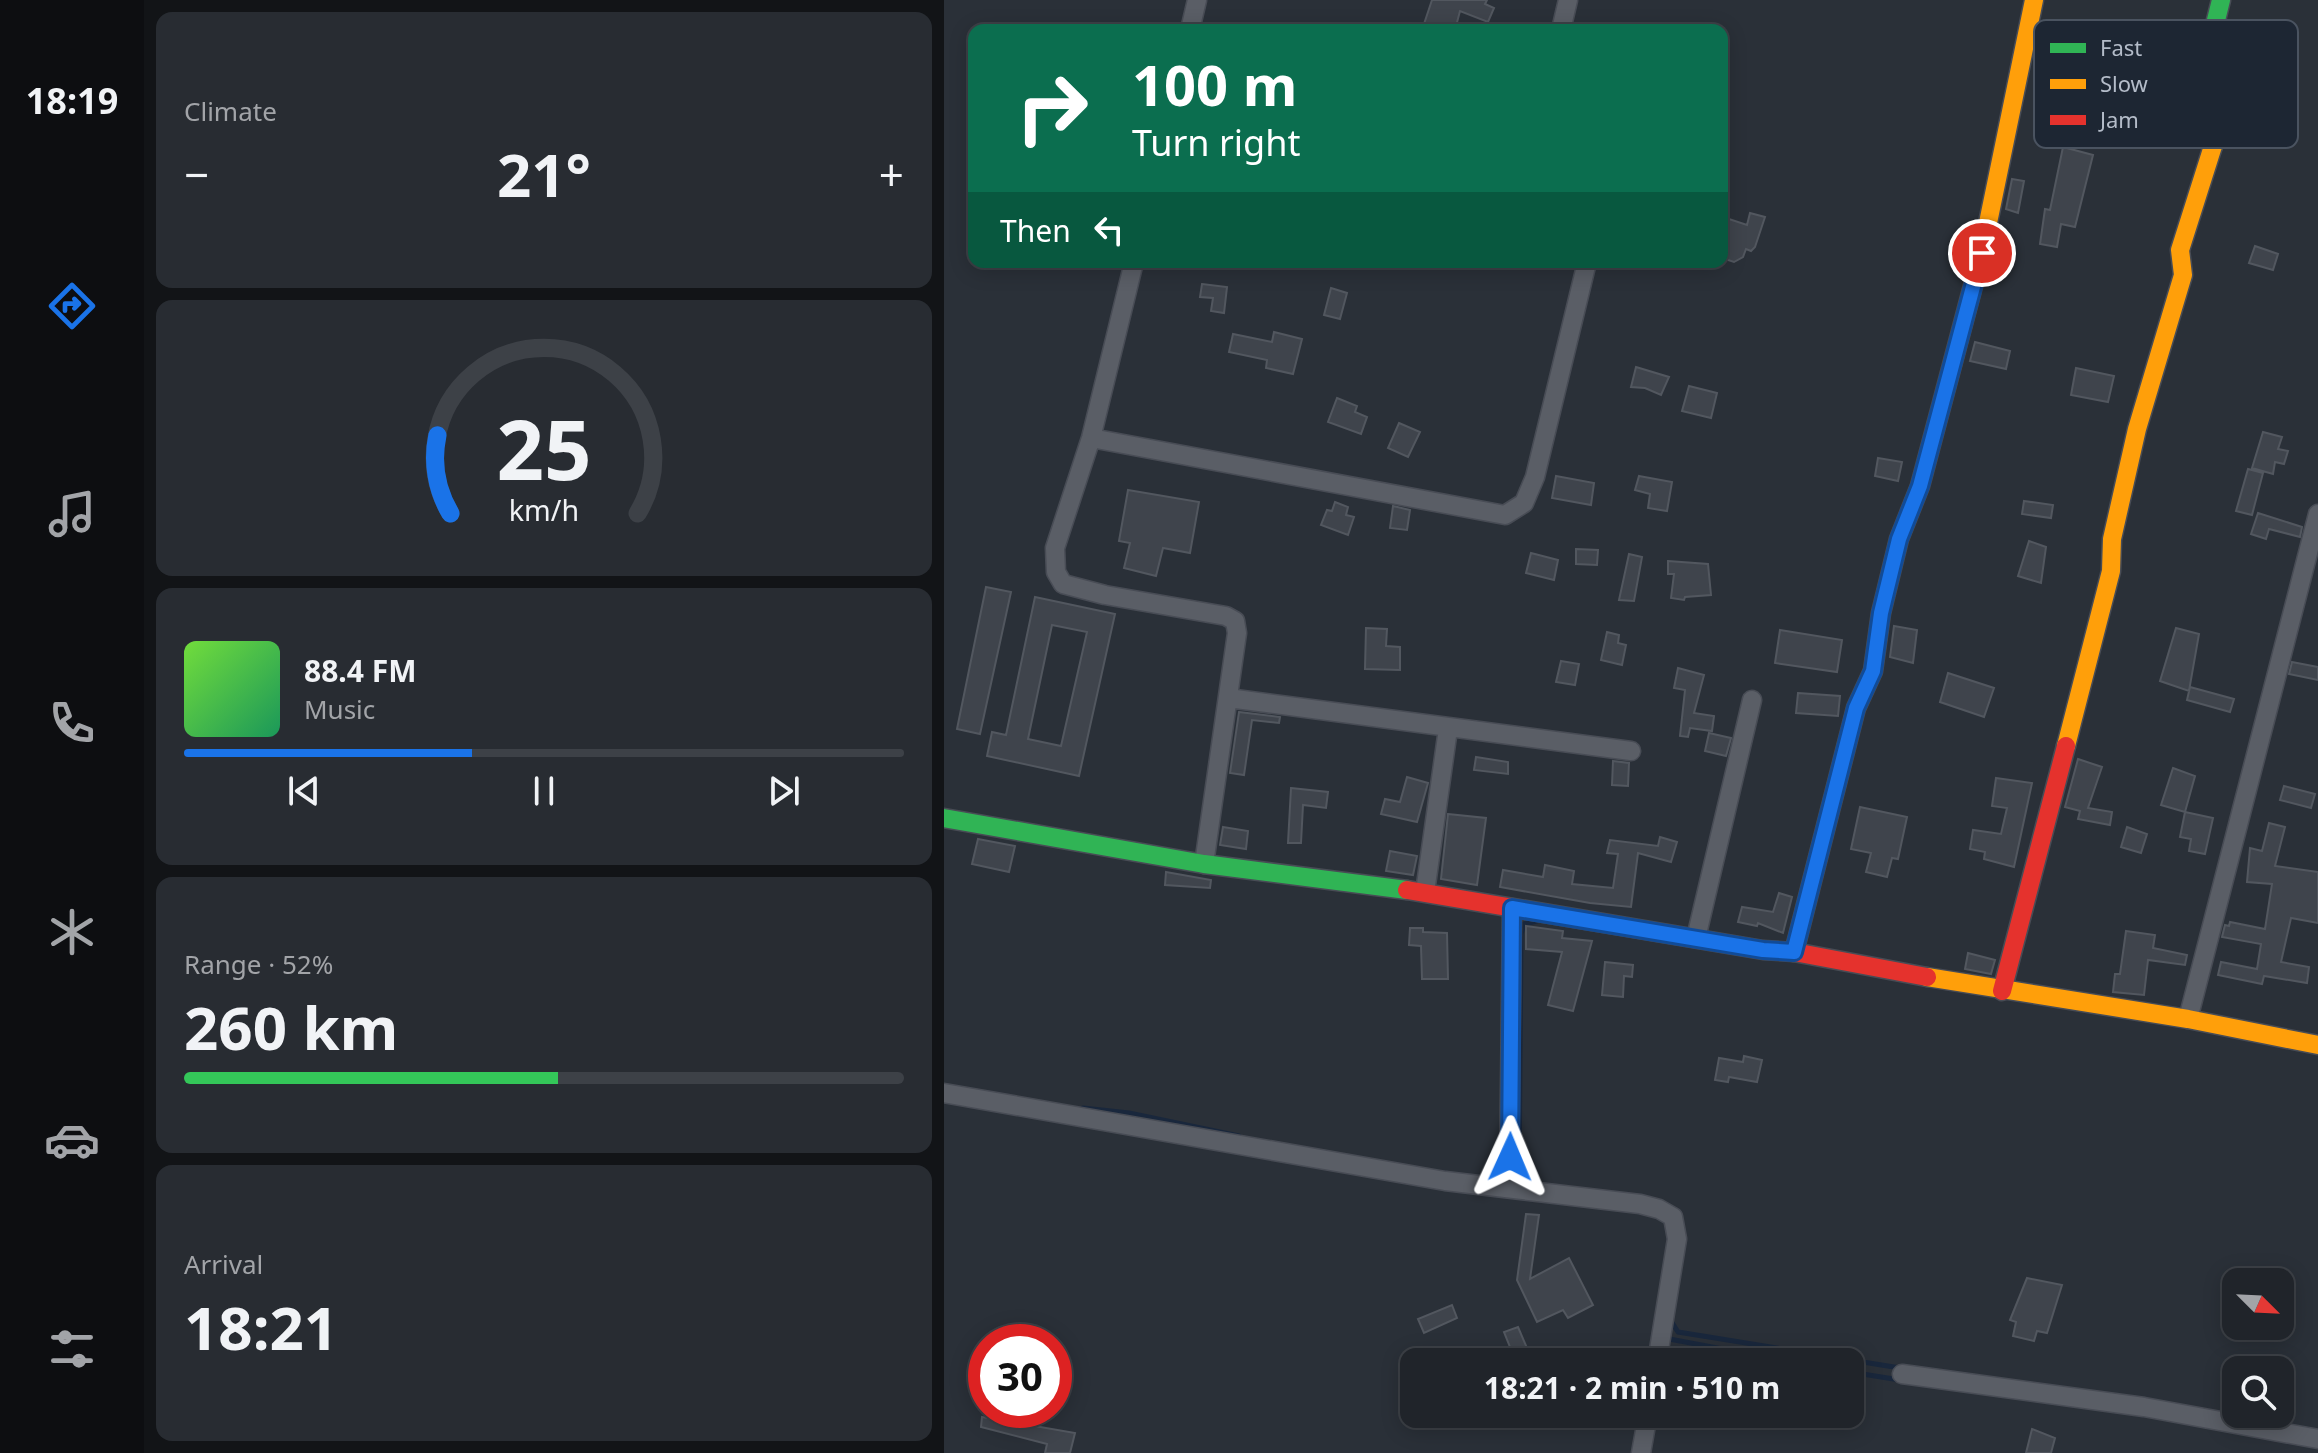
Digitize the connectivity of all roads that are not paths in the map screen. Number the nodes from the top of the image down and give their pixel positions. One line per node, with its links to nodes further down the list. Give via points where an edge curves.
1 (1197, 0): 6 (street)
2 (1568, 0): 7 (street)
3 (2034, 0): 22 (street, via 1982,253 1920,486 1899,539 1873,671 1856,708)
4 (2221, 0): 5 (street)
5 (2216, 20)
6 (1191, 24)
7 (1562, 24)
8 (2212, 148): 23 (street, via 2180,250 2183,275 2137,429 2112,539 2111,571)
9 (1133, 268): 11 (street)
10 (1586, 268): 11 (street, via 1535,477 1524,503 1505,515)
11 (1091, 438): 13 (street, via 1055,548 1056,572 1063,584 1235,621)
12 (2318, 514): 24 (street)
13 (1228, 698): 15 (street); 18 (street)
14 (1752, 700): 21 (street)
15 (1448, 729): 16 (street); 19 (street)
16 (1631, 751)
17 (944, 818): 18 (street)
18 (1204, 864): 19 (street)
19 (1425, 892): 20 (street)
20 (1512, 908): 21 (street); 27 (street)
21 (1696, 938): 22 (street)
22 (1794, 952): 23 (street)
23 (2002, 991): 24 (street)
24 (2188, 1019): 25 (street)
25 (2317, 1040)
26 (944, 1093): 27 (street)
27 (1509, 1188): 28 (street, via 1640,1204 1673,1217 1677,1239)
28 (1659, 1348)
29 (1902, 1374): 31 (street, via 2144,1407)
30 (1645, 1428): 32 (street)
31 (2318, 1439)
32 (1641, 1453)

